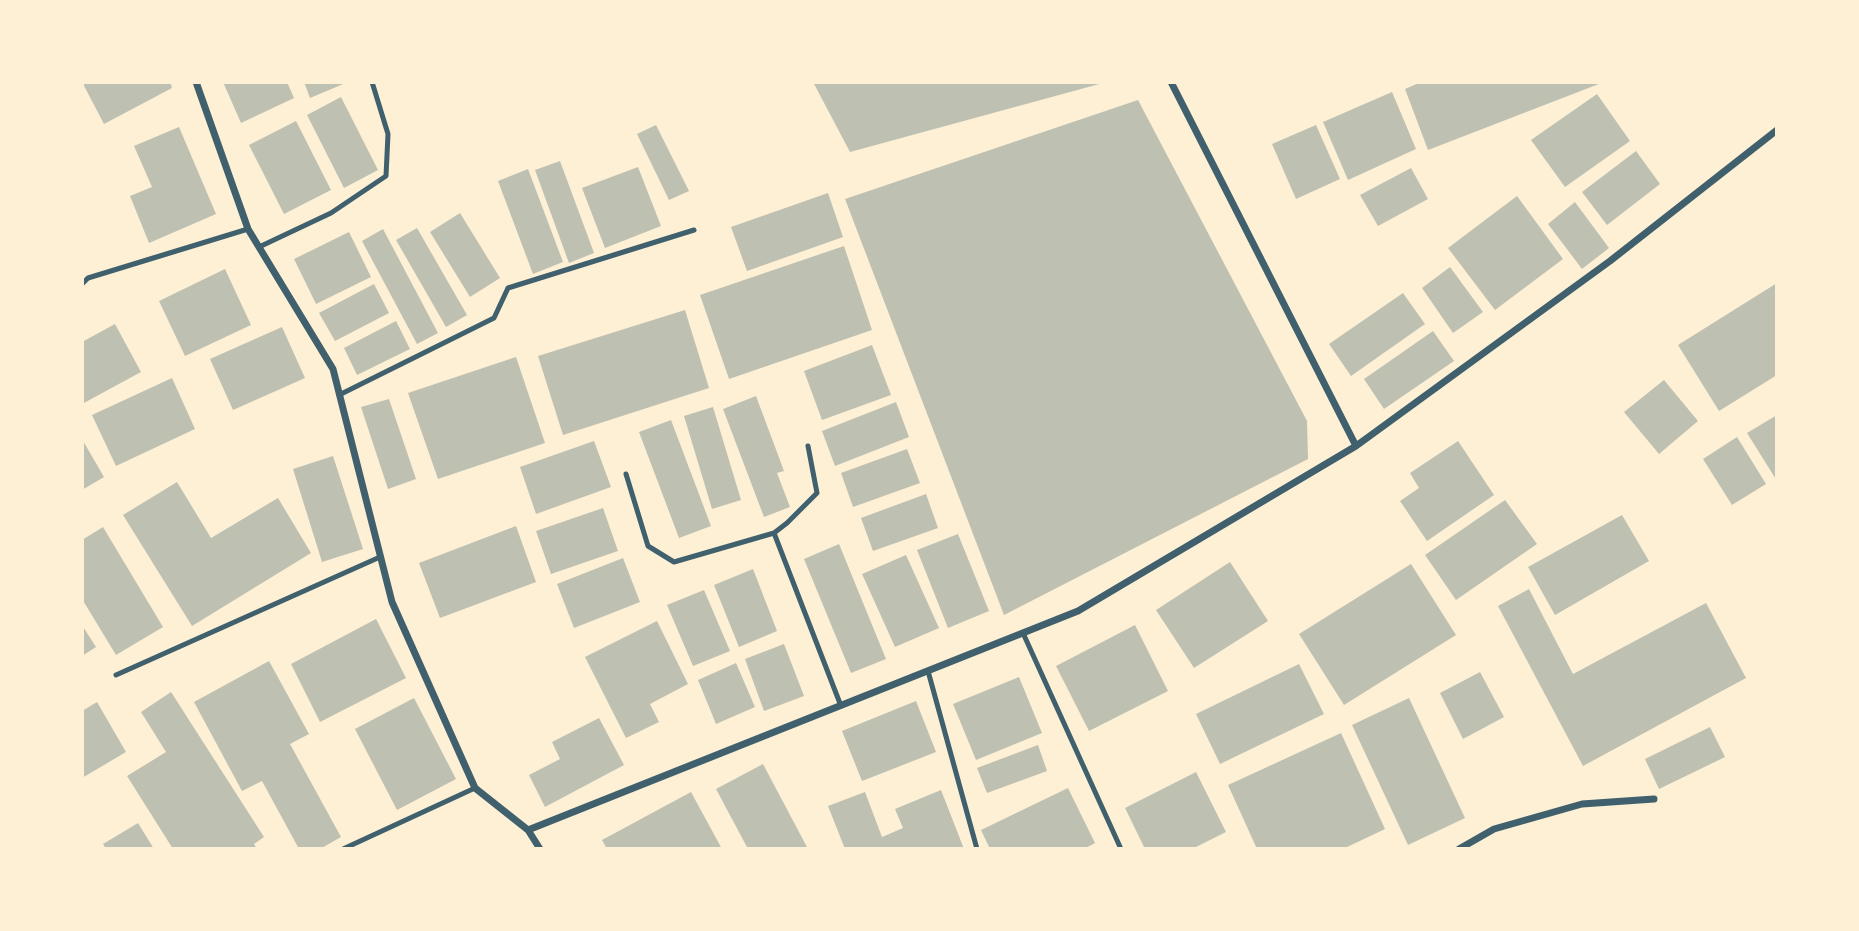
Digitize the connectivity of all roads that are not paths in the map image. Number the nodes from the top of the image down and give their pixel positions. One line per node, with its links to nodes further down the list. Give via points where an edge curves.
1 (196, 82): 5 (street)
2 (372, 82): 7 (lane, via 388,134 386,176 331,213)
3 (1171, 82): 11 (street)
4 (1777, 130): 11 (street, via 1610,261)
5 (248, 229): 7 (street); 8 (lane, via 88,278)
6 (694, 230): 9 (lane, via 508,288 494,318)
7 (259, 247): 9 (street, via 333,369)
8 (82, 284)
9 (339, 395): 14 (street)
10 (808, 446): 13 (lane, via 817,493)
11 (1356, 446): 15 (street, via 1078,611)
12 (625, 474): 13 (lane, via 648,546 674,562)
13 (774, 533): 18 (lane)
14 (380, 557): 17 (lane); 19 (street, via 392,602)
15 (1023, 633): 16 (street); 25 (lane)
16 (928, 671): 18 (street); 24 (lane)
17 (116, 675)
18 (841, 706): 21 (street)
19 (475, 788): 21 (street); 22 (lane)
20 (1654, 799): 26 (street, via 1582,804 1494,829)
21 (528, 831): 23 (street)
22 (343, 849)
23 (540, 849)
24 (977, 849)
25 (1121, 849)
26 (1459, 849)

